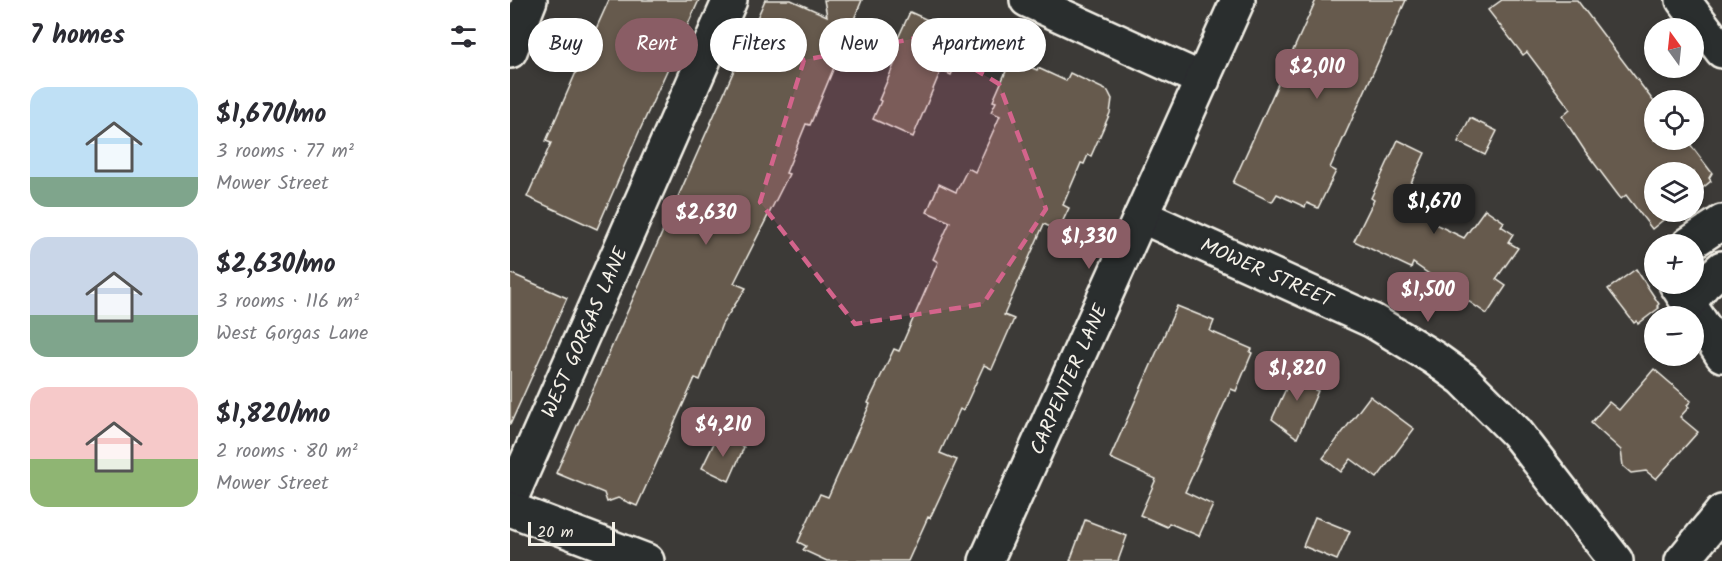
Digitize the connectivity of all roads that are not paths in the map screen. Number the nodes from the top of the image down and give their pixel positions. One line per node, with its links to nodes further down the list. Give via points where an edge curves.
1 (530, 0): 6 (street)
2 (730, 0): 16 (street, WEST GORGAS LANE)
3 (1027, 0): 8 (street)
4 (1238, 0): 8 (street, CARPENTER LANE)
5 (1683, 0): 7 (street)
6 (510, 51)
7 (1722, 51)
8 (1203, 80): 9 (street, CARPENTER LANE)
9 (1141, 216): 20 (street, CARPENTER LANE); 21 (street, MOWER STREET, via 1373,321 1463,379 1516,432)
10 (1722, 222): 11 (street)
11 (1704, 234)
12 (1722, 268): 13 (street)
13 (1704, 284)
14 (1682, 294): 15 (street)
15 (1722, 355)
16 (510, 500)
17 (510, 509): 19 (street)
18 (1722, 512): 22 (street)
19 (647, 561)
20 (986, 561)
21 (1616, 561)
22 (1682, 561)

